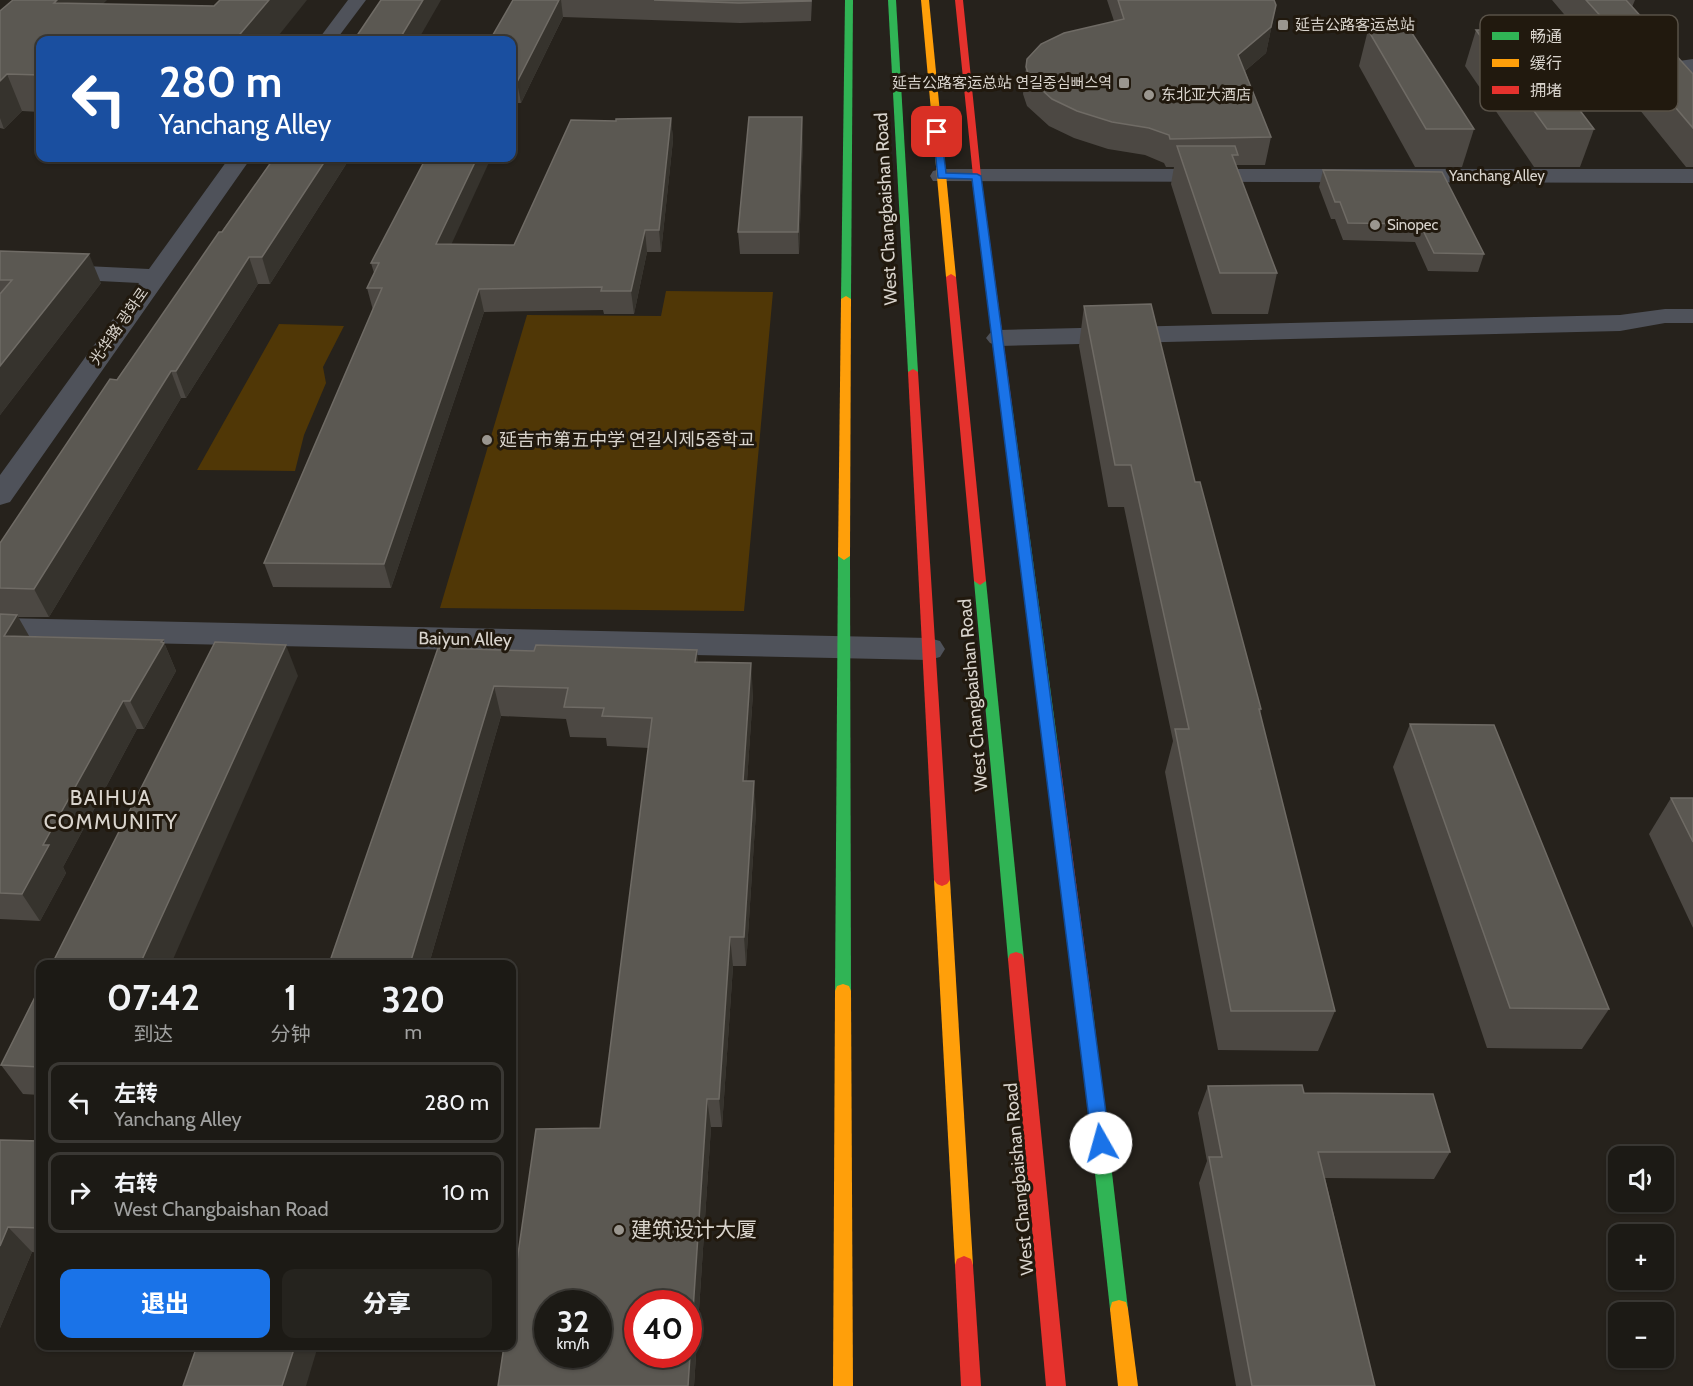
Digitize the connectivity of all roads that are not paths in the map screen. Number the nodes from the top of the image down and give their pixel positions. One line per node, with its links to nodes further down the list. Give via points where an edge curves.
1 (357, 0): 6 (street)
2 (849, 0): 19 (main road)
3 (892, 0): 20 (main road, West Changbaishan Road)
4 (925, 0): 10 (main road, West Changbaishan Road)
5 (959, 0): 11 (main road)
6 (330, 36)
7 (1693, 65): 8 (street, via 1686,65)
8 (1693, 72)
9 (237, 162): 14 (street, 光华路 광화로)
10 (941, 176): 11 (street, Yanchang Alley); 23 (main road, West Changbaishan Road)
11 (977, 176): 12 (street, Yanchang Alley); 16 (main road)
12 (1693, 176)
13 (0, 269): 14 (street)
14 (154, 276): 17 (street, 光华路 광화로)
15 (1693, 316): 16 (street, via 1620,323)
16 (999, 338): 24 (main road, via 1096,1099)
17 (0, 496)
18 (0, 629): 19 (street, Baiyun Alley)
19 (843, 647): 20 (street, Baiyun Alley); 21 (main road)
20 (929, 649): 22 (main road, West Changbaishan Road)
21 (843, 1386)
22 (971, 1386)
23 (1056, 1386)
24 (1128, 1386)

